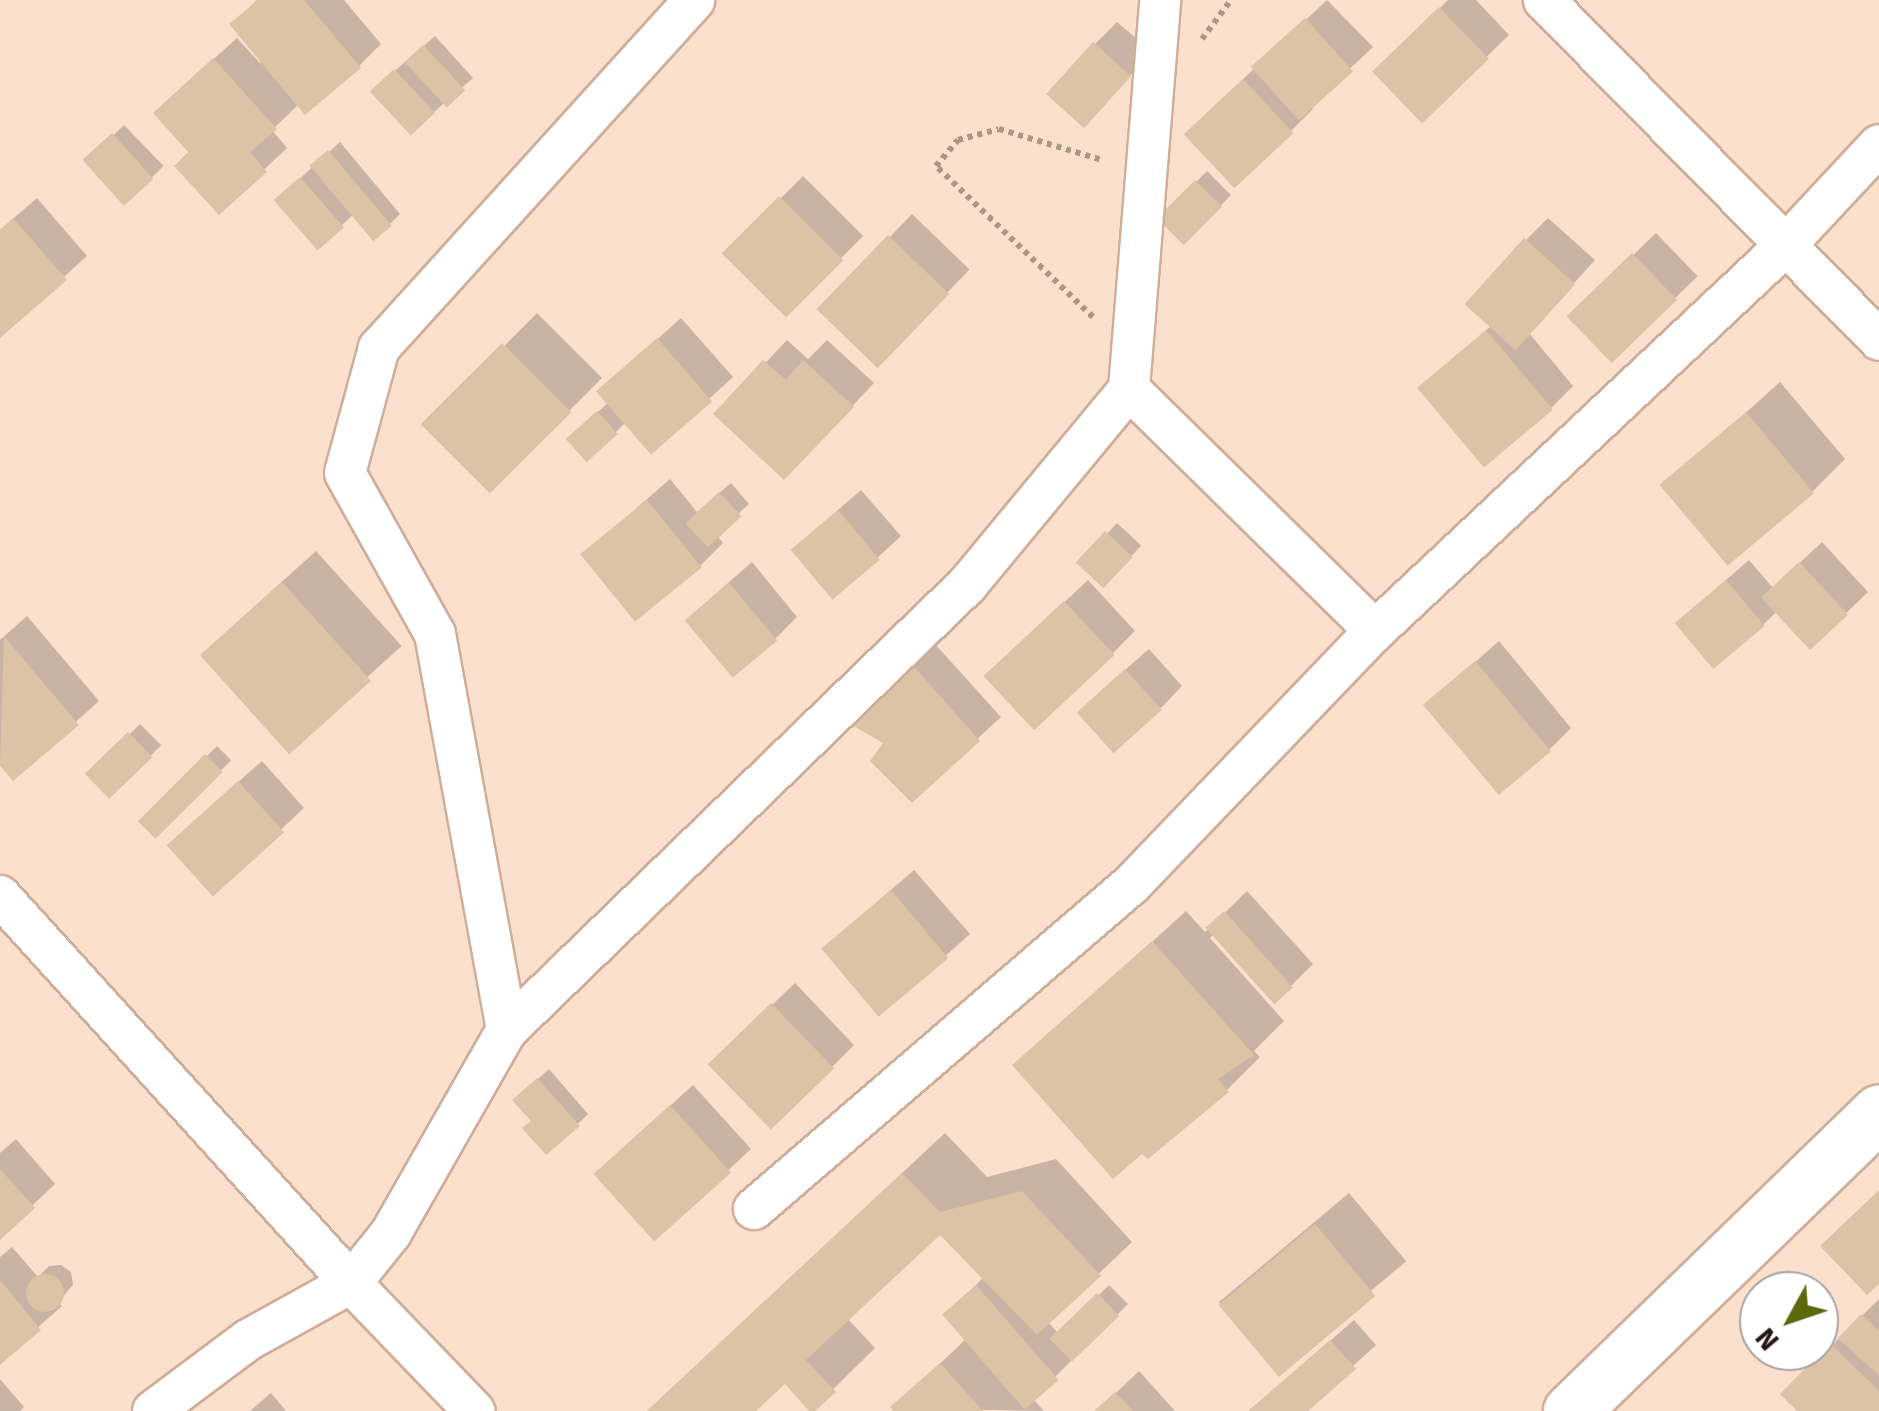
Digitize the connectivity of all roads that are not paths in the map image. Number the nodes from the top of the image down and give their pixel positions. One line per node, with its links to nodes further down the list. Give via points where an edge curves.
1 (694, 0): 10 (street, via 379,348 346,473 435,634)
2 (1160, 0): 7 (street)
3 (1544, 0): 5 (street)
4 (1879, 145): 5 (street)
5 (1784, 246): 6 (street); 8 (street)
6 (1879, 340)
7 (1131, 370): 8 (street); 10 (street, via 967,585)
8 (1376, 631): 12 (street, via 1131,885)
9 (0, 896): 13 (street)
10 (507, 1030): 13 (street, via 391,1233)
11 (1879, 1114): 16 (highway)
12 (754, 1208)
13 (351, 1283): 14 (street, via 248,1340); 15 (street)
14 (153, 1411)
15 (474, 1411)
16 (1571, 1411)

